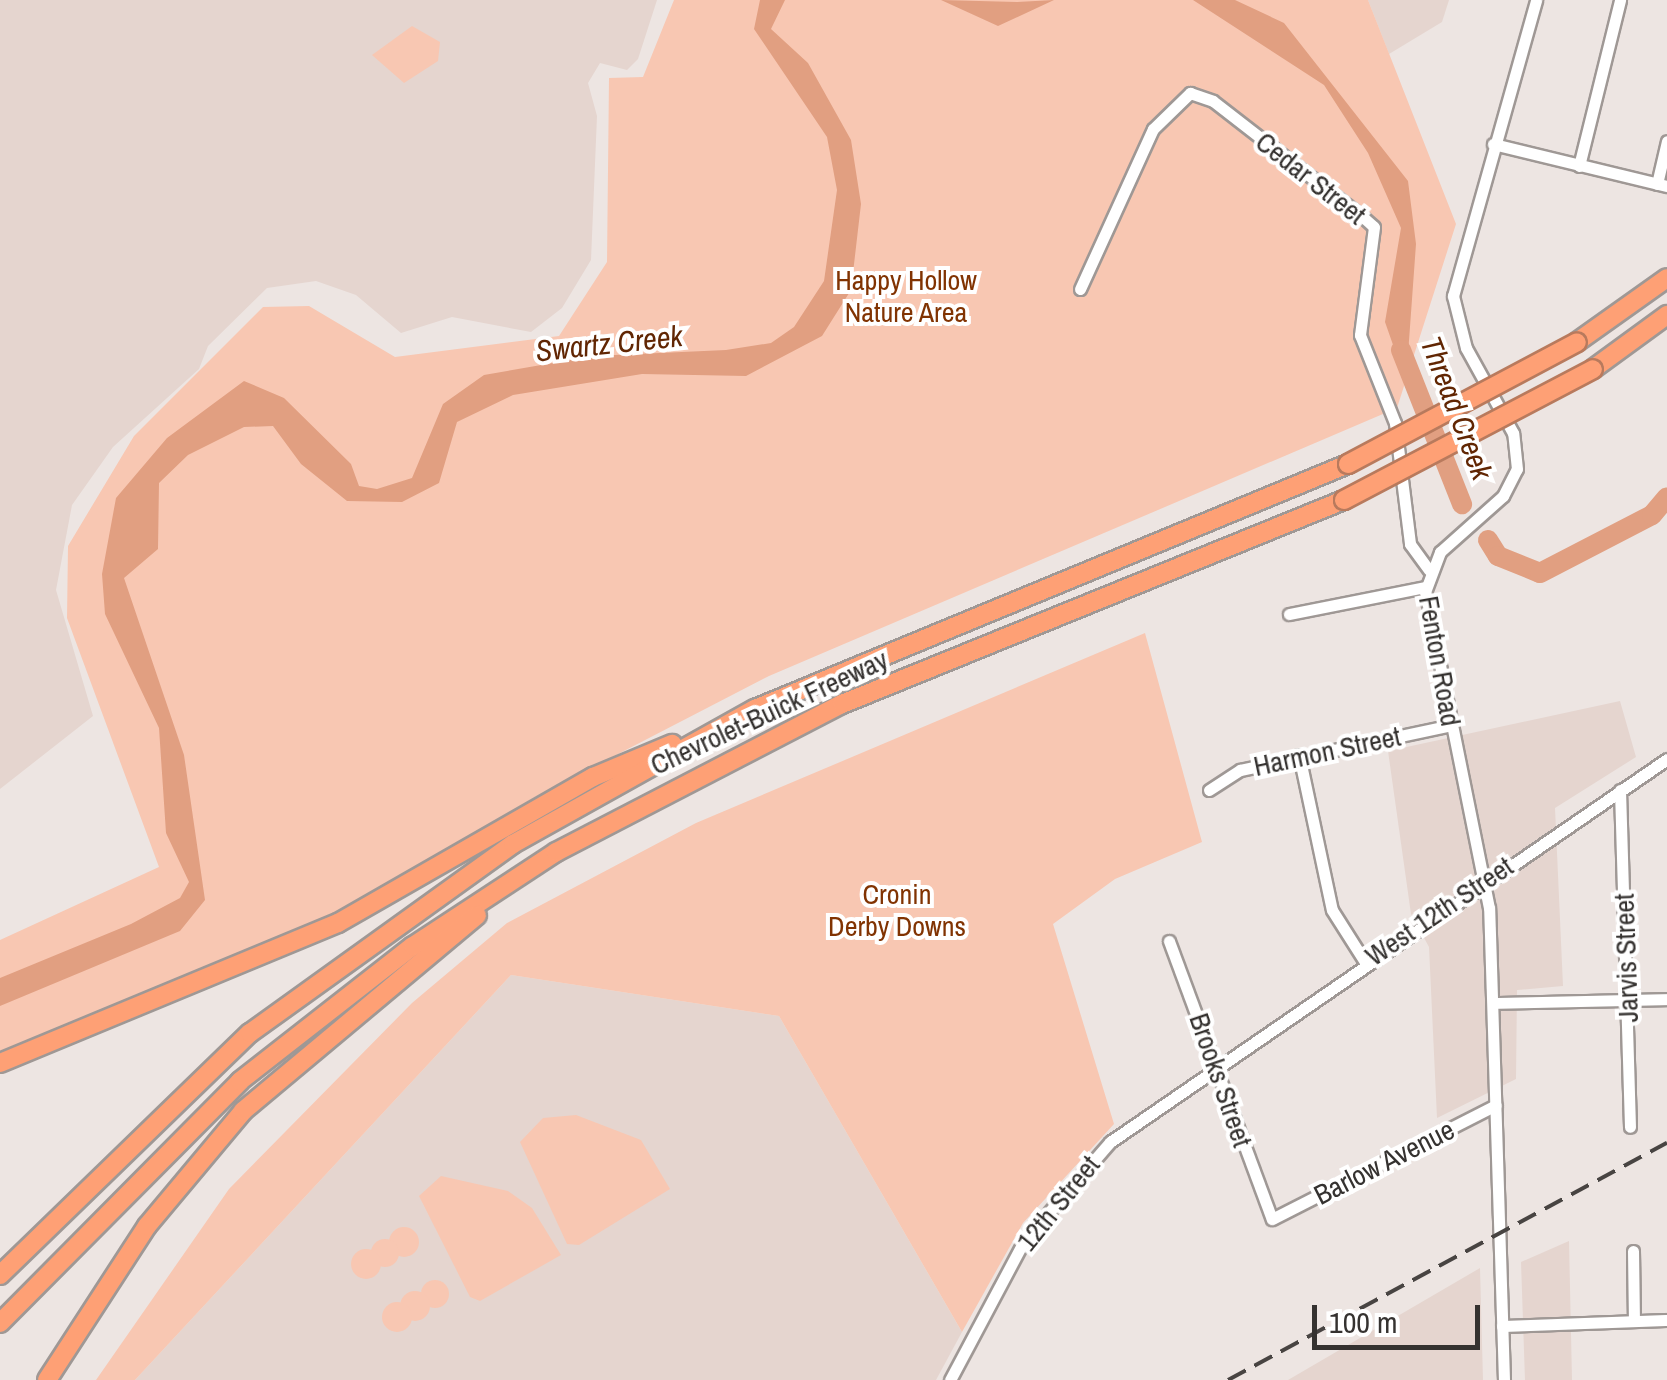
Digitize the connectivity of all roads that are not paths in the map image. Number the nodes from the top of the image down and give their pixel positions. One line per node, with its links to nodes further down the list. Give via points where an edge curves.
1 (1536, 0): 4 (street, Fenton Road)
2 (1620, 0): 5 (street)
3 (1667, 141): 6 (street)
4 (1493, 144): 5 (street); 10 (street, Fenton Road, via 1453,304 1518,463 1508,490)
5 (1578, 166): 6 (street)
6 (1662, 185)
7 (1667, 278): 13 (highway, Chevrolet-Buick Freeway, bridge, via 1577,342 1348,464)
8 (1080, 290): 10 (street, Cedar Street, via 1153,128 1190,93 1213,101 1364,218 1374,227 1360,334 1395,423 1412,548)
9 (1667, 315): 19 (highway, Chevrolet-Buick Freeway, bridge, via 1592,369 1344,500 842,704)
10 (1430, 570): 11 (street, Fenton Road)
11 (1425, 587): 12 (street); 14 (street, Fenton Road)
12 (1289, 614)
13 (755, 709): 26 (highway, via 593,777 338,923); 32 (highway, Chevrolet-Buick Freeway, via 463,874 334,966 152,1120)
14 (1451, 725): 15 (street, Harmon Street); 20 (street, Fenton Road)
15 (1299, 756): 17 (street, Harmon Street, via 1240,770); 22 (street, via 1332,910)
16 (1667, 759): 18 (street, West 12th Street)
17 (1209, 790)
18 (1620, 790): 20 (street, West 12th Street); 24 (street, Jarvis Street)
19 (556, 852): 35 (highway, Chevrolet-Buick Freeway, via 413,946 240,1082); 37 (highway, via 268,1085 146,1226)
20 (1485, 879): 22 (street, West 12th Street); 25 (street, Fenton Road)
21 (1169, 940): 27 (street, Brooks Street)
22 (1365, 962): 27 (street, West 12th Street)
23 (1667, 1000): 24 (street)
24 (1628, 1001): 25 (street); 29 (street, Jarvis Street)
25 (1493, 1003): 28 (street, Fenton Road)
26 (0, 1063)
27 (1214, 1066): 30 (street, Brooks Street); 38 (street, 12th Street, via 1129,1126 1063,1190 1003,1275)
28 (1496, 1105): 30 (street, Barlow Avenue); 36 (street, Fenton Road)
29 (1630, 1127)
30 (1272, 1219)
31 (1633, 1252): 33 (street)
32 (0, 1275)
33 (1634, 1320): 34 (street); 36 (street)
34 (1667, 1320)
35 (0, 1323)
36 (1502, 1326): 39 (street, Fenton Road)
37 (47, 1380)
38 (950, 1380)
39 (1504, 1380)

